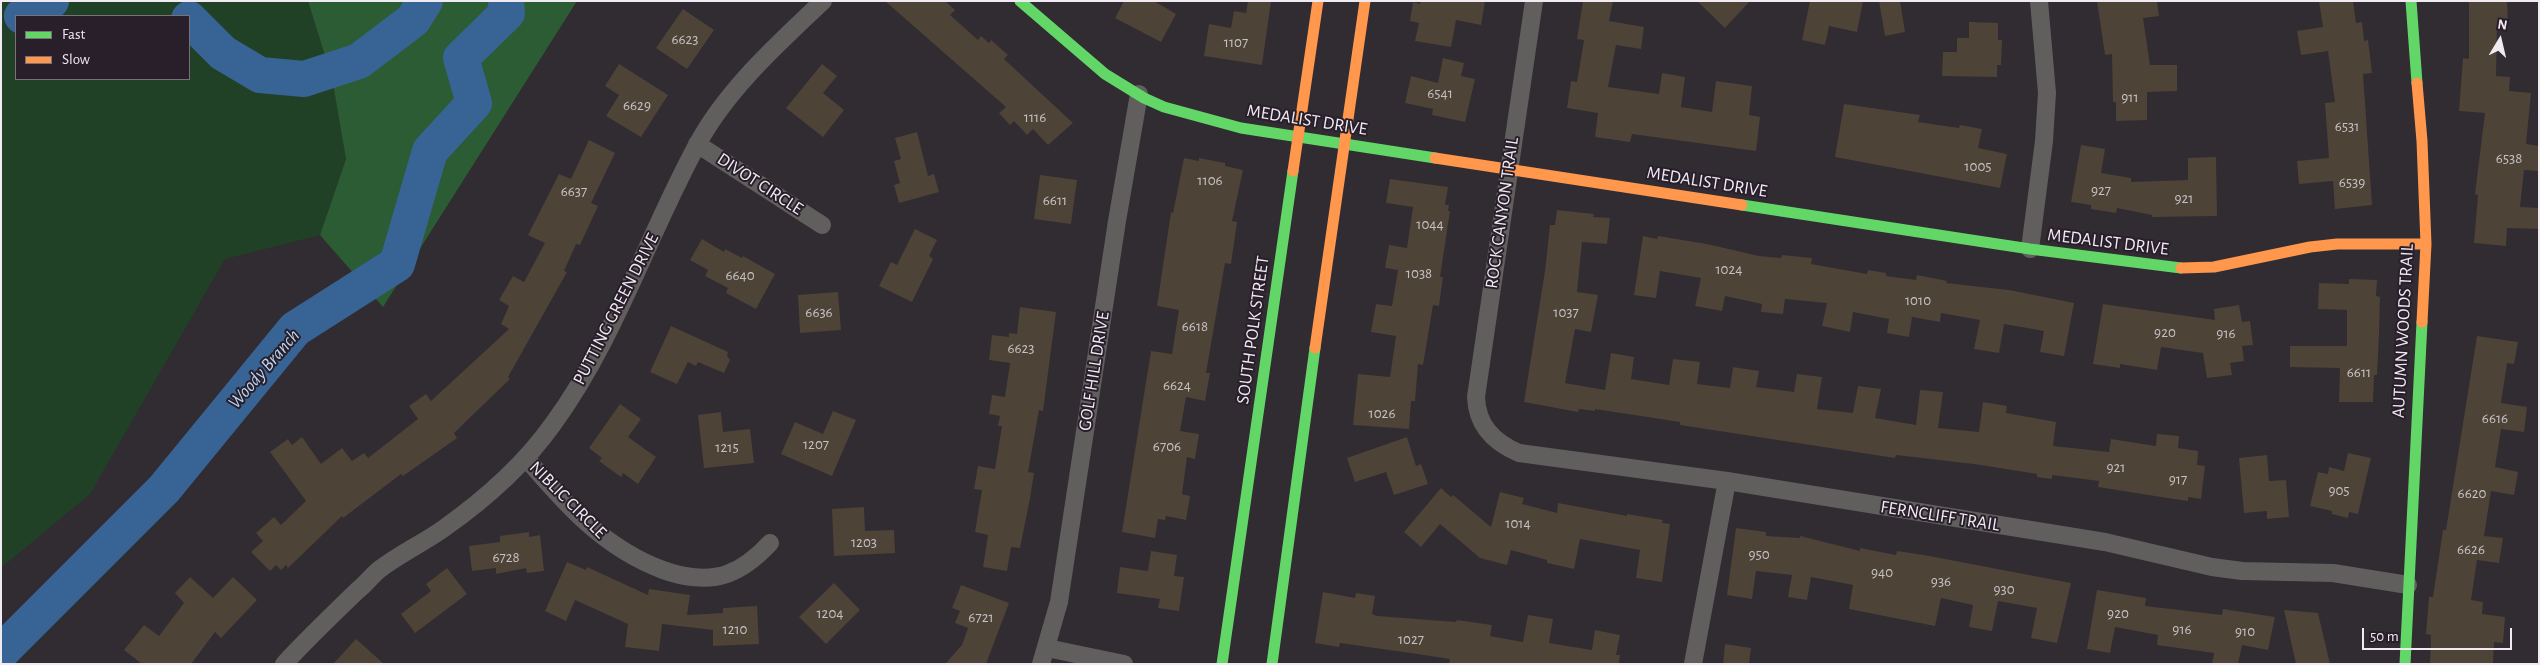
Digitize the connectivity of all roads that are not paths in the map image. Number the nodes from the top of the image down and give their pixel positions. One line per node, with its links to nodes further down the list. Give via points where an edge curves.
1 (823, 1): 11 (street, PUTTING GREEN DRIVE, via 742,84)
2 (1020, 1): 8 (street, MEDALIST DRIVE, via 1109,77)
3 (1318, 1): 9 (street, SOUTH POLK STREET)
4 (1365, 1): 10 (street)
5 (1534, 1): 12 (street, ROCK CANYON TRAIL)
6 (2039, 1): 15 (street, via 2047,93)
7 (2411, 1): 14 (street, AUTUMN WOODS TRAIL)
8 (1139, 94): 9 (street, MEDALIST DRIVE, via 1164,107 1200,119); 21 (street, GOLF HILL DRIVE, via 1060,602)
9 (1298, 136): 10 (street, MEDALIST DRIVE); 24 (street, SOUTH POLK STREET)
10 (1343, 143): 12 (street, MEDALIST DRIVE); 25 (street)
11 (697, 144): 13 (street, DIVOT CIRCLE); 17 (street, PUTTING GREEN DRIVE, via 586,374 553,425)
12 (1508, 169): 15 (street, MEDALIST DRIVE); 16 (street, ROCK CANYON TRAIL, via 1476,397)
13 (822, 225)
14 (2426, 244): 15 (street, MEDALIST DRIVE, via 2319,246 2214,267 2176,268); 20 (street, AUTUMN WOODS TRAIL)
15 (2030, 249)
16 (1482, 425): 18 (street, FERNCLIFF TRAIL, via 1492,437 1519,453)
17 (526, 458): 19 (street, NIBLIC CIRCLE, via 559,496 612,544 636,560 682,576 726,574 755,559); 22 (street, PUTTING GREEN DRIVE, via 500,484 444,529 380,569)
18 (1727, 481): 20 (street, FERNCLIFF TRAIL, via 2105,542 2212,567 2242,571 2333,573); 26 (street)
19 (770, 543)
20 (2408, 585): 27 (street, AUTUMN WOODS TRAIL)
21 (1044, 656): 23 (street)
22 (284, 664)
23 (1124, 664)
24 (1222, 664)
25 (1272, 664)
26 (1693, 664)
27 (2405, 664)

